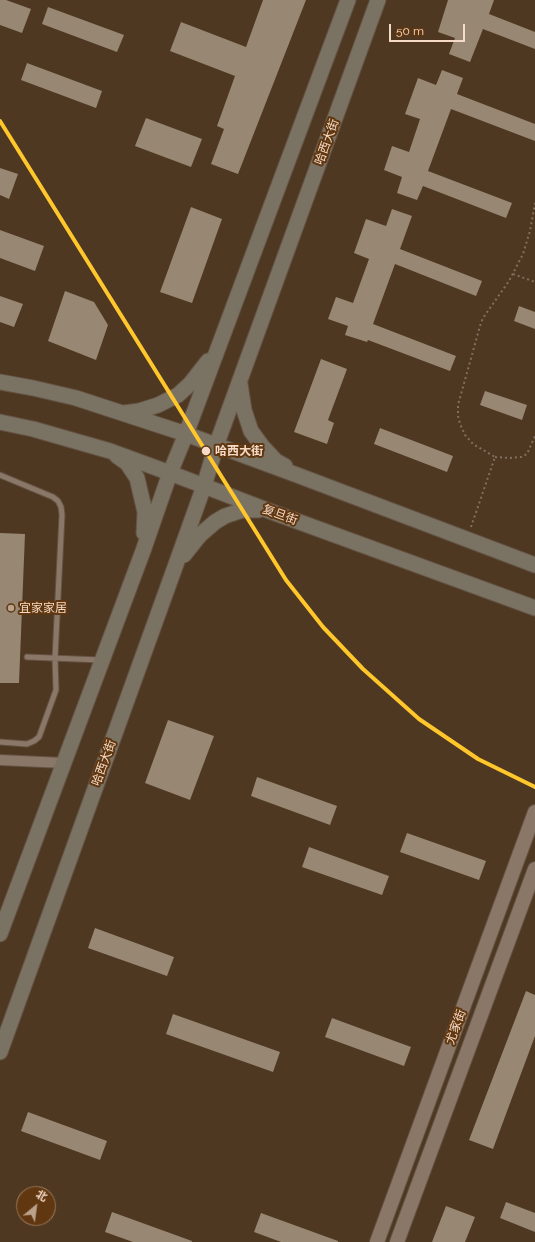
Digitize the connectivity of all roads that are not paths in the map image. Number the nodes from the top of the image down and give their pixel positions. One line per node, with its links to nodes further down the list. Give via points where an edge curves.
1 (348, 0): 3 (main road)
2 (378, 0): 4 (main road, 哈西大街)
3 (220, 344): 6 (main road, via 190,384 178,395 158,405); 8 (main road)
4 (240, 381): 9 (main road, 哈西大街); 13 (main road, via 244,410 251,431 276,461)
5 (0, 382): 6 (main road, via 76,398)
6 (121, 413): 8 (main road)
7 (0, 422): 10 (main road, 复旦街)
8 (186, 434): 9 (main road); 11 (main road)
9 (216, 446): 13 (main road); 14 (main road, 哈西大街)
10 (110, 451): 11 (main road, 复旦街); 16 (main road, via 127,463 137,478 145,512)
11 (170, 473): 14 (main road, 复旦街); 16 (main road)
12 (0, 475): 21 (lane, via 53,497 61,507)
13 (297, 475): 17 (main road)
14 (204, 486): 15 (main road, 复旦街); 18 (main road, 哈西大街)
15 (272, 512): 18 (main road, via 243,510 220,519 200,534); 19 (main road, 复旦街)
16 (143, 551): 22 (main road)
17 (535, 565)
18 (175, 567): 29 (main road, 哈西大街)
19 (535, 608)
20 (27, 657): 21 (lane)
21 (55, 658): 22 (lane); 23 (lane, via 56,690 39,737 27,744)
22 (102, 660): 25 (main road)
23 (0, 742)
24 (0, 760): 25 (street)
25 (64, 763): 28 (main road)
26 (535, 812): 30 (main road, 尤家街)
27 (535, 869): 31 (main road, 尤家街)
28 (0, 934)
29 (0, 1052)
30 (377, 1242)
31 (397, 1242)

